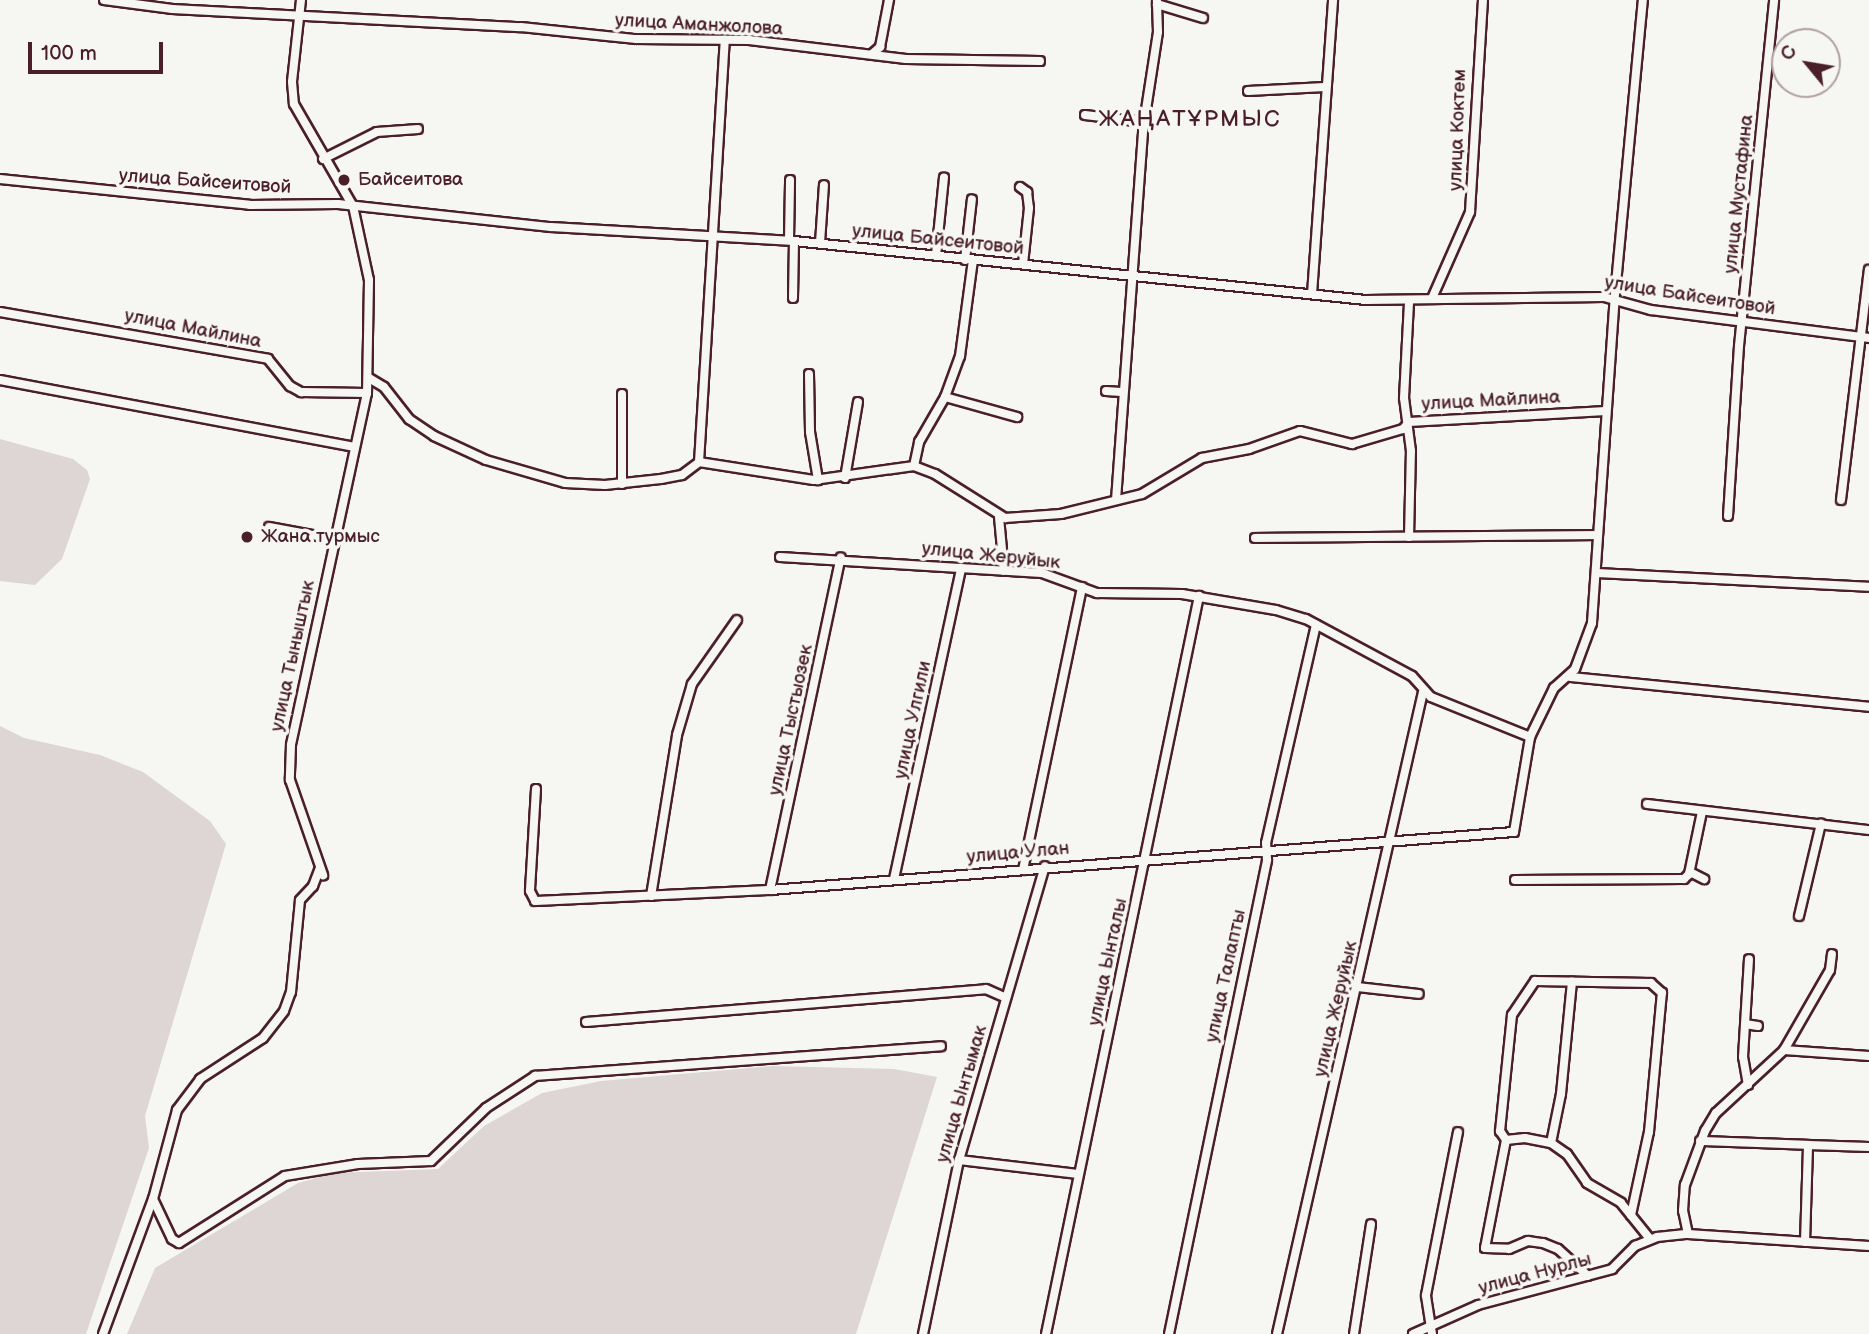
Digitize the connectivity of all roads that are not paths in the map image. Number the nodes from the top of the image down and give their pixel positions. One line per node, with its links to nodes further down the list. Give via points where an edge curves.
1 (104, 0): 9 (street, улица Аманжолова, via 172,9)
2 (302, 0): 9 (street, улица Тыныштык)
3 (889, 0): 12 (street, via 880,47)
4 (1333, 0): 14 (street)
5 (1483, 0): 36 (street, улица Коктем, via 1470,212)
6 (1643, 0): 38 (street)
7 (1774, 0): 41 (street, улица Мустафина)
8 (1157, 2): 10 (street); 17 (street, via 1158,33)
9 (299, 15): 11 (street, улица Аманжолова, via 522,27 636,39); 19 (street, улица Тыныштык, via 294,104)
10 (1203, 18)
11 (725, 40): 12 (street, улица Аманжолова); 27 (street)
12 (872, 54): 13 (street, улица Аманжолова, via 906,59)
13 (1040, 61)
14 (1325, 87): 15 (street); 35 (street)
15 (1248, 91)
16 (1085, 115): 17 (street)
17 (1144, 122): 34 (street)
18 (418, 129): 19 (street, via 377,132)
19 (323, 159): 26 (street, улица Тыныштык)
20 (944, 177): 30 (street)
21 (0, 178): 26 (street, улица Байсеитовой, via 250,205)
22 (790, 180): 28 (street)
23 (824, 185): 29 (street)
24 (1020, 187): 32 (street, via 1027,192 1029,208)
25 (972, 199): 31 (street)
26 (353, 206): 27 (street, улица Байсеитовой); 44 (street, улица Тыныштык, via 369,281)
27 (712, 238): 28 (street, улица Байсеитовой); 56 (street)
28 (791, 240): 29 (street, улица Байсеитовой); 37 (street)
29 (820, 243): 30 (street, улица Байсеитовой)
30 (936, 256): 31 (street, улица Байсеитовой)
31 (969, 260): 32 (street, улица Байсеитовой); 50 (street, via 966,330)
32 (1023, 264): 34 (street, улица Байсеитовой)
33 (1869, 270): 42 (street)
34 (1132, 277): 35 (street, улица Байсеитовой); 47 (street)
35 (1311, 294): 39 (street, улица Байсеитовой)
36 (1433, 296): 38 (street, улица Байсеитовой, via 1549,295); 39 (street, улица Байсеитовой)
37 (793, 298)
38 (1616, 300): 41 (street, улица Байсеитовой, via 1651,310); 52 (street)
39 (1409, 302): 54 (street, via 1404,398)
40 (0, 312): 48 (street, улица Майлина, via 268,359 290,386 301,392)
41 (1742, 320): 42 (street, улица Байсеитовой); 63 (street, улица Мустафина)
42 (1865, 338): 62 (street)
43 (809, 373): 59 (street, via 810,432)
44 (369, 378): 48 (street, улица Тыныштык); 60 (street, via 384,387 409,419 457,448 565,483)
45 (0, 380): 55 (street)
46 (1106, 391): 47 (street)
47 (1121, 392): 61 (street)
48 (367, 393): 55 (street, улица Тыныштык)
49 (622, 394): 60 (street)
50 (945, 397): 53 (street); 57 (street, via 919,442)
51 (858, 402): 58 (street)
52 (1606, 411): 54 (street, улица Майлина); 66 (street)
53 (1017, 417)
54 (1409, 422): 61 (street, улица Майлина, via 1403,429 1352,444 1300,430 1250,449 1202,458 1142,494); 67 (street)
55 (355, 447): 68 (street, улица Тыныштык)
56 (699, 462): 59 (street, via 785,479); 60 (street, via 682,475)
57 (914, 466): 58 (street); 64 (street, via 935,474)
58 (845, 478): 59 (street)
59 (818, 480)
60 (622, 484)
61 (1116, 499): 64 (street, улица Майлина, via 1061,514)
62 (1841, 500)
63 (1728, 516)
64 (999, 517): 73 (street)
65 (269, 527): 68 (street)
66 (1598, 535): 67 (street); 74 (street)
67 (1409, 537): 69 (street)
68 (334, 538): 122 (street, улица Тыныштык, via 291,745 290,780 321,871 300,900 292,992 263,1038 200,1079 187,1095 177,1110)
69 (1255, 538)
70 (780, 557): 71 (street, улица Жеруйык)
71 (841, 557): 72 (street, улица Жеруйык); 98 (street, улица Тыстыозек)
72 (961, 568): 73 (street, улица Жеруйык); 95 (street, улица Улгили)
73 (1004, 571): 75 (street, улица Жеруйык, via 1042,573)
74 (1596, 573): 76 (street); 80 (street, via 1592,623)
75 (1082, 587): 77 (street, улица Жеруйык, via 1097,593); 93 (street)
76 (1869, 587)
77 (1199, 596): 79 (street, улица Жеруйык, via 1276,610); 91 (street, улица Ынталы)
78 (737, 620): 99 (street, via 692,684 677,735)
79 (1316, 625): 81 (street, улица Жеруйык, via 1412,676); 90 (street, улица Талапты)
80 (1570, 677): 82 (street); 83 (street, via 1562,678 1554,688)
81 (1423, 692): 83 (street, улица Жеруйык); 89 (street, улица Жеруйык)
82 (1869, 707)
83 (1530, 737): 89 (street, улица Улан, via 1514,832)
84 (536, 789): 99 (street, улица Улан, via 530,891 535,901)
85 (1647, 804): 86 (street)
86 (1702, 812): 87 (street); 94 (street)
87 (1821, 824): 88 (street); 100 (street)
88 (1869, 831)
89 (1390, 841): 90 (street, улица Улан); 104 (street, улица Жеруйык)
90 (1268, 851): 91 (street, улица Улан); 134 (street, улица Талапты)
91 (1145, 859): 92 (street, улица Улан); 121 (street, улица Ынталы)
92 (1045, 866): 93 (street, улица Улан); 106 (street, улица Ынтымак)
93 (1023, 870): 95 (street, улица Улан)
94 (1690, 872): 96 (street); 97 (street, via 1684,879)
95 (894, 879): 98 (street, улица Улан)
96 (1704, 879)
97 (1515, 880)
98 (770, 890): 99 (street, улица Улан)
99 (651, 896)
100 (1798, 916)
101 (1832, 954): 111 (street, via 1830,970)
102 (1748, 959): 108 (street)
103 (1572, 982): 115 (street, via 1531,983 1512,1015 1500,1131); 117 (street, via 1561,1094); 123 (street, via 1651,983 1662,993 1649,1132)
104 (1357, 987): 105 (street); 135 (street, улица Жеруйык)
105 (1419, 994)
106 (1006, 998): 107 (street, via 986,989); 120 (street, улица Ынтымак)
107 (586, 1022)
108 (1745, 1024): 109 (street); 113 (street, via 1743,1071)
109 (1758, 1026)
110 (941, 1046): 122 (street, via 535,1076 486,1108 431,1161 358,1164 285,1176 179,1243 172,1239)
111 (1784, 1050): 112 (street); 113 (street)
112 (1869, 1056)
113 (1748, 1085): 116 (street, via 1716,1113)
114 (1458, 1132): 130 (street, via 1426,1295)
115 (1506, 1140): 117 (street); 129 (street, via 1485,1248 1491,1251 1528,1241 1543,1243 1558,1249)
116 (1700, 1141): 118 (street); 125 (street, via 1685,1185 1683,1211)
117 (1551, 1143): 123 (street, via 1567,1154 1597,1192 1621,1203)
118 (1808, 1145): 119 (street); 127 (street)
119 (1869, 1147)
120 (959, 1160): 121 (street); 132 (street, улица Ынтымак)
121 (1078, 1174): 133 (street, улица Ынталы)
122 (153, 1199): 131 (street)
123 (1631, 1215): 126 (street)
124 (1371, 1224): 136 (street)
125 (1688, 1234): 126 (street, улица Нурлы); 127 (street, улица Нурлы)
126 (1650, 1239): 129 (street, улица Нурлы, via 1635,1246 1612,1269)
127 (1805, 1242): 128 (street, улица Нурлы)
128 (1869, 1245)
129 (1588, 1276): 130 (street, улица Нурлы, via 1478,1305)
130 (1432, 1331): 137 (street, улица Нурлы)
131 (103, 1334)
132 (923, 1334)
133 (1046, 1334)
134 (1169, 1334)
135 (1277, 1334)
136 (1354, 1334)
137 (1413, 1334)

